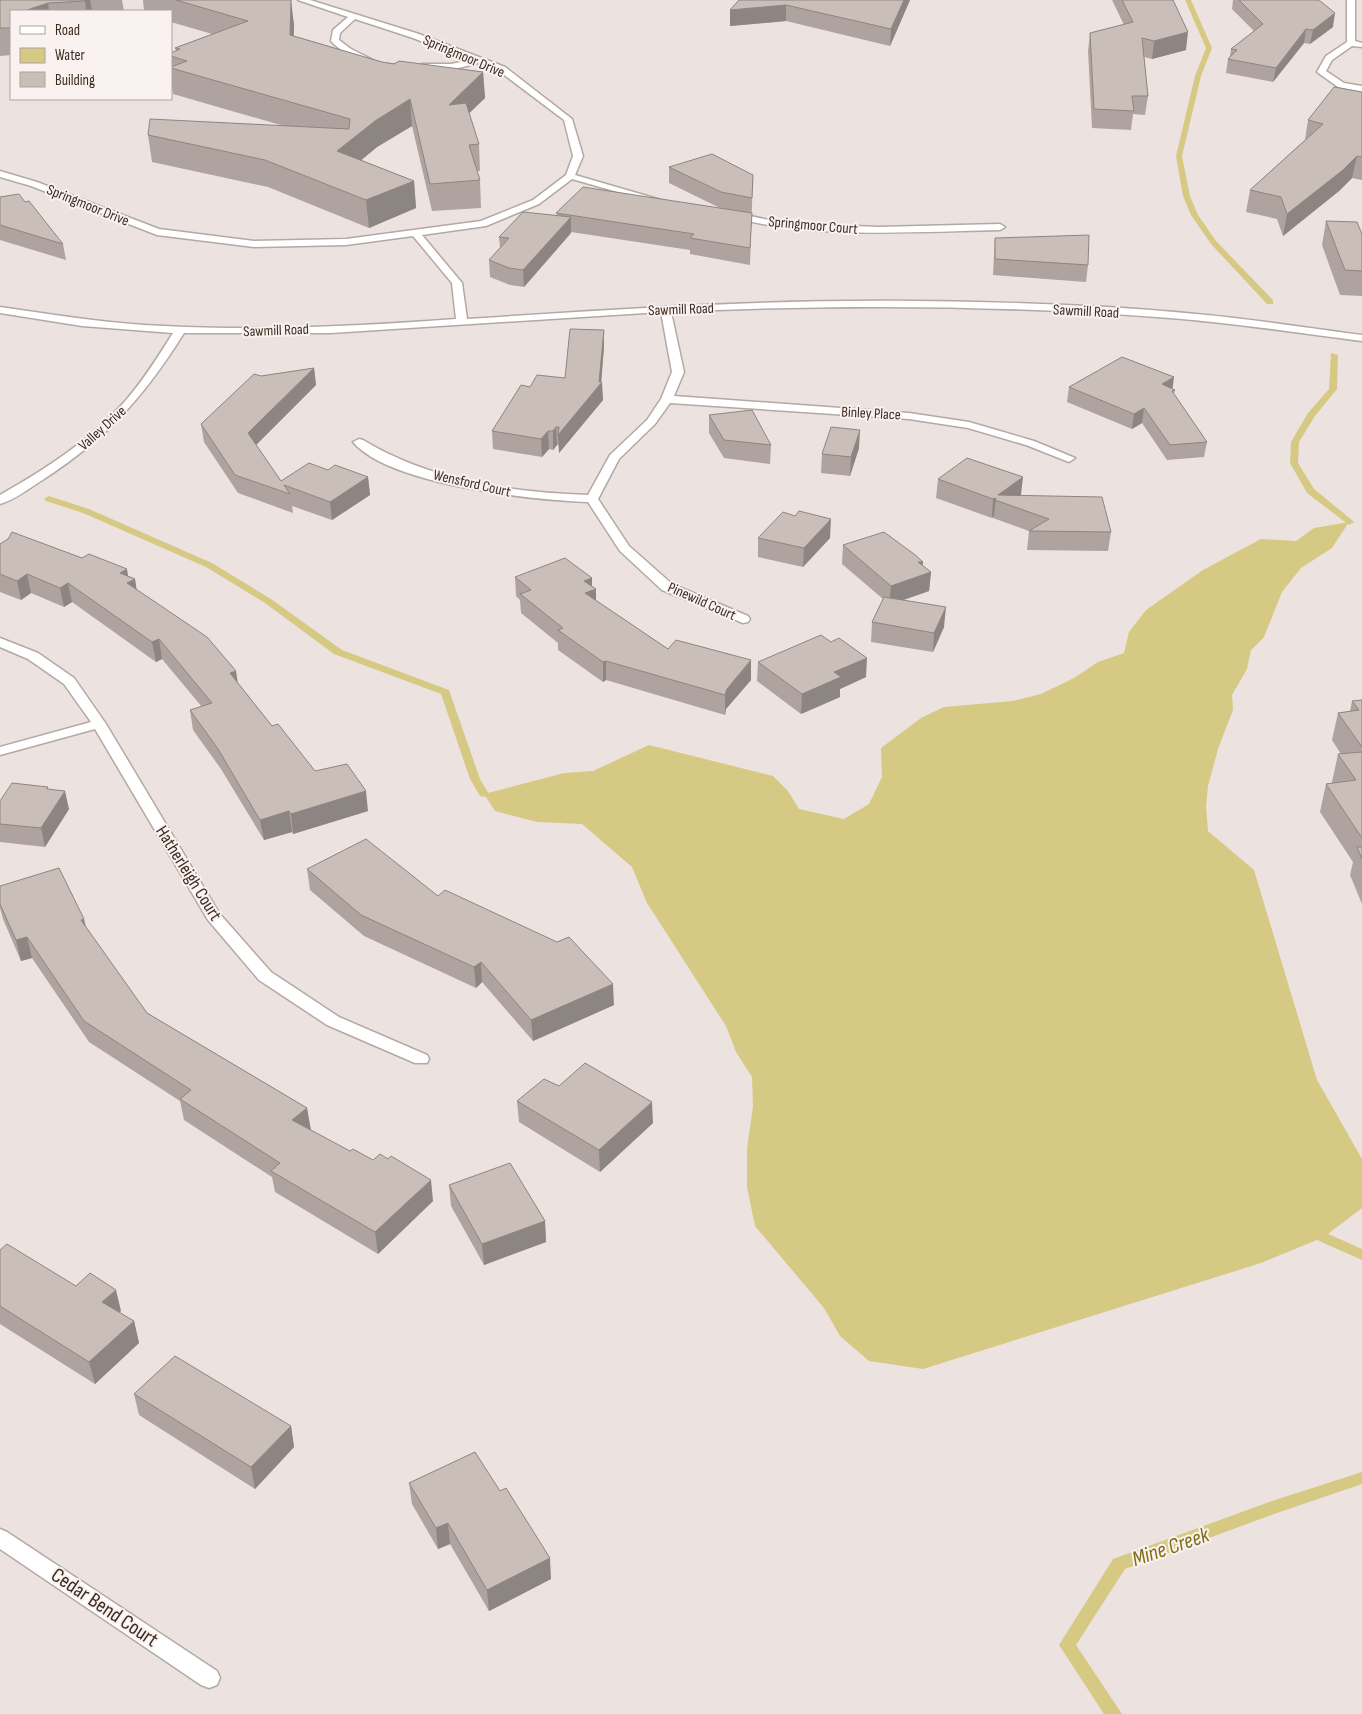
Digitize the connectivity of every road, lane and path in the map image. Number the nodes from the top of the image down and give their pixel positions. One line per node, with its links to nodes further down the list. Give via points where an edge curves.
1 (302, 0): 3 (street, Springmoor Drive)
2 (1351, 0): 4 (street)
3 (353, 17): 6 (street, Springmoor Drive); 7 (street, via 336,32 335,41 363,60)
4 (1351, 43): 5 (street); 9 (street, via 1329,58 1321,72 1341,85)
5 (1362, 45)
6 (480, 60): 8 (street, via 451,67); 11 (street, Springmoor Drive, via 502,69 568,119 578,156)
7 (378, 62)
8 (411, 66)
9 (1362, 89)
10 (0, 174): 15 (street, Springmoor Drive, via 157,232 254,244 346,242)
11 (570, 176): 12 (street); 15 (street, Springmoor Drive, via 536,202 483,224)
12 (670, 202)
13 (717, 212): 14 (street, Springmoor Court, via 783,226 878,230)
14 (1000, 227)
15 (416, 234): 18 (street, via 457,283)
16 (665, 309): 18 (street, Sawmill Road); 20 (street, Sawmill Road, via 821,304 1017,307 1173,315); 21 (street, via 678,372)
17 (0, 310): 19 (street, Sawmill Road, via 53,320)
18 (462, 322): 19 (street, Sawmill Road)
19 (180, 331): 25 (street, Valley Drive, via 124,409 42,476)
20 (1362, 338)
21 (667, 399): 23 (street, Binley Place, via 909,416 969,425); 24 (street, via 651,422 614,457)
22 (359, 442): 24 (street, Wensford Court, via 389,460 438,477 526,496)
23 (1069, 458)
24 (592, 499): 26 (street, Pinewild Court, via 624,548 667,587)
25 (0, 500)
26 (743, 619)
27 (0, 642): 28 (street, Hatherleigh Court, via 33,656 69,681)
28 (99, 724): 29 (street); 30 (street, Hatherleigh Court, via 214,916 266,976 333,1021)
29 (0, 751)
30 (420, 1059)
31 (0, 1538): 32 (street, Cedar Bend Court)
32 (209, 1678)

